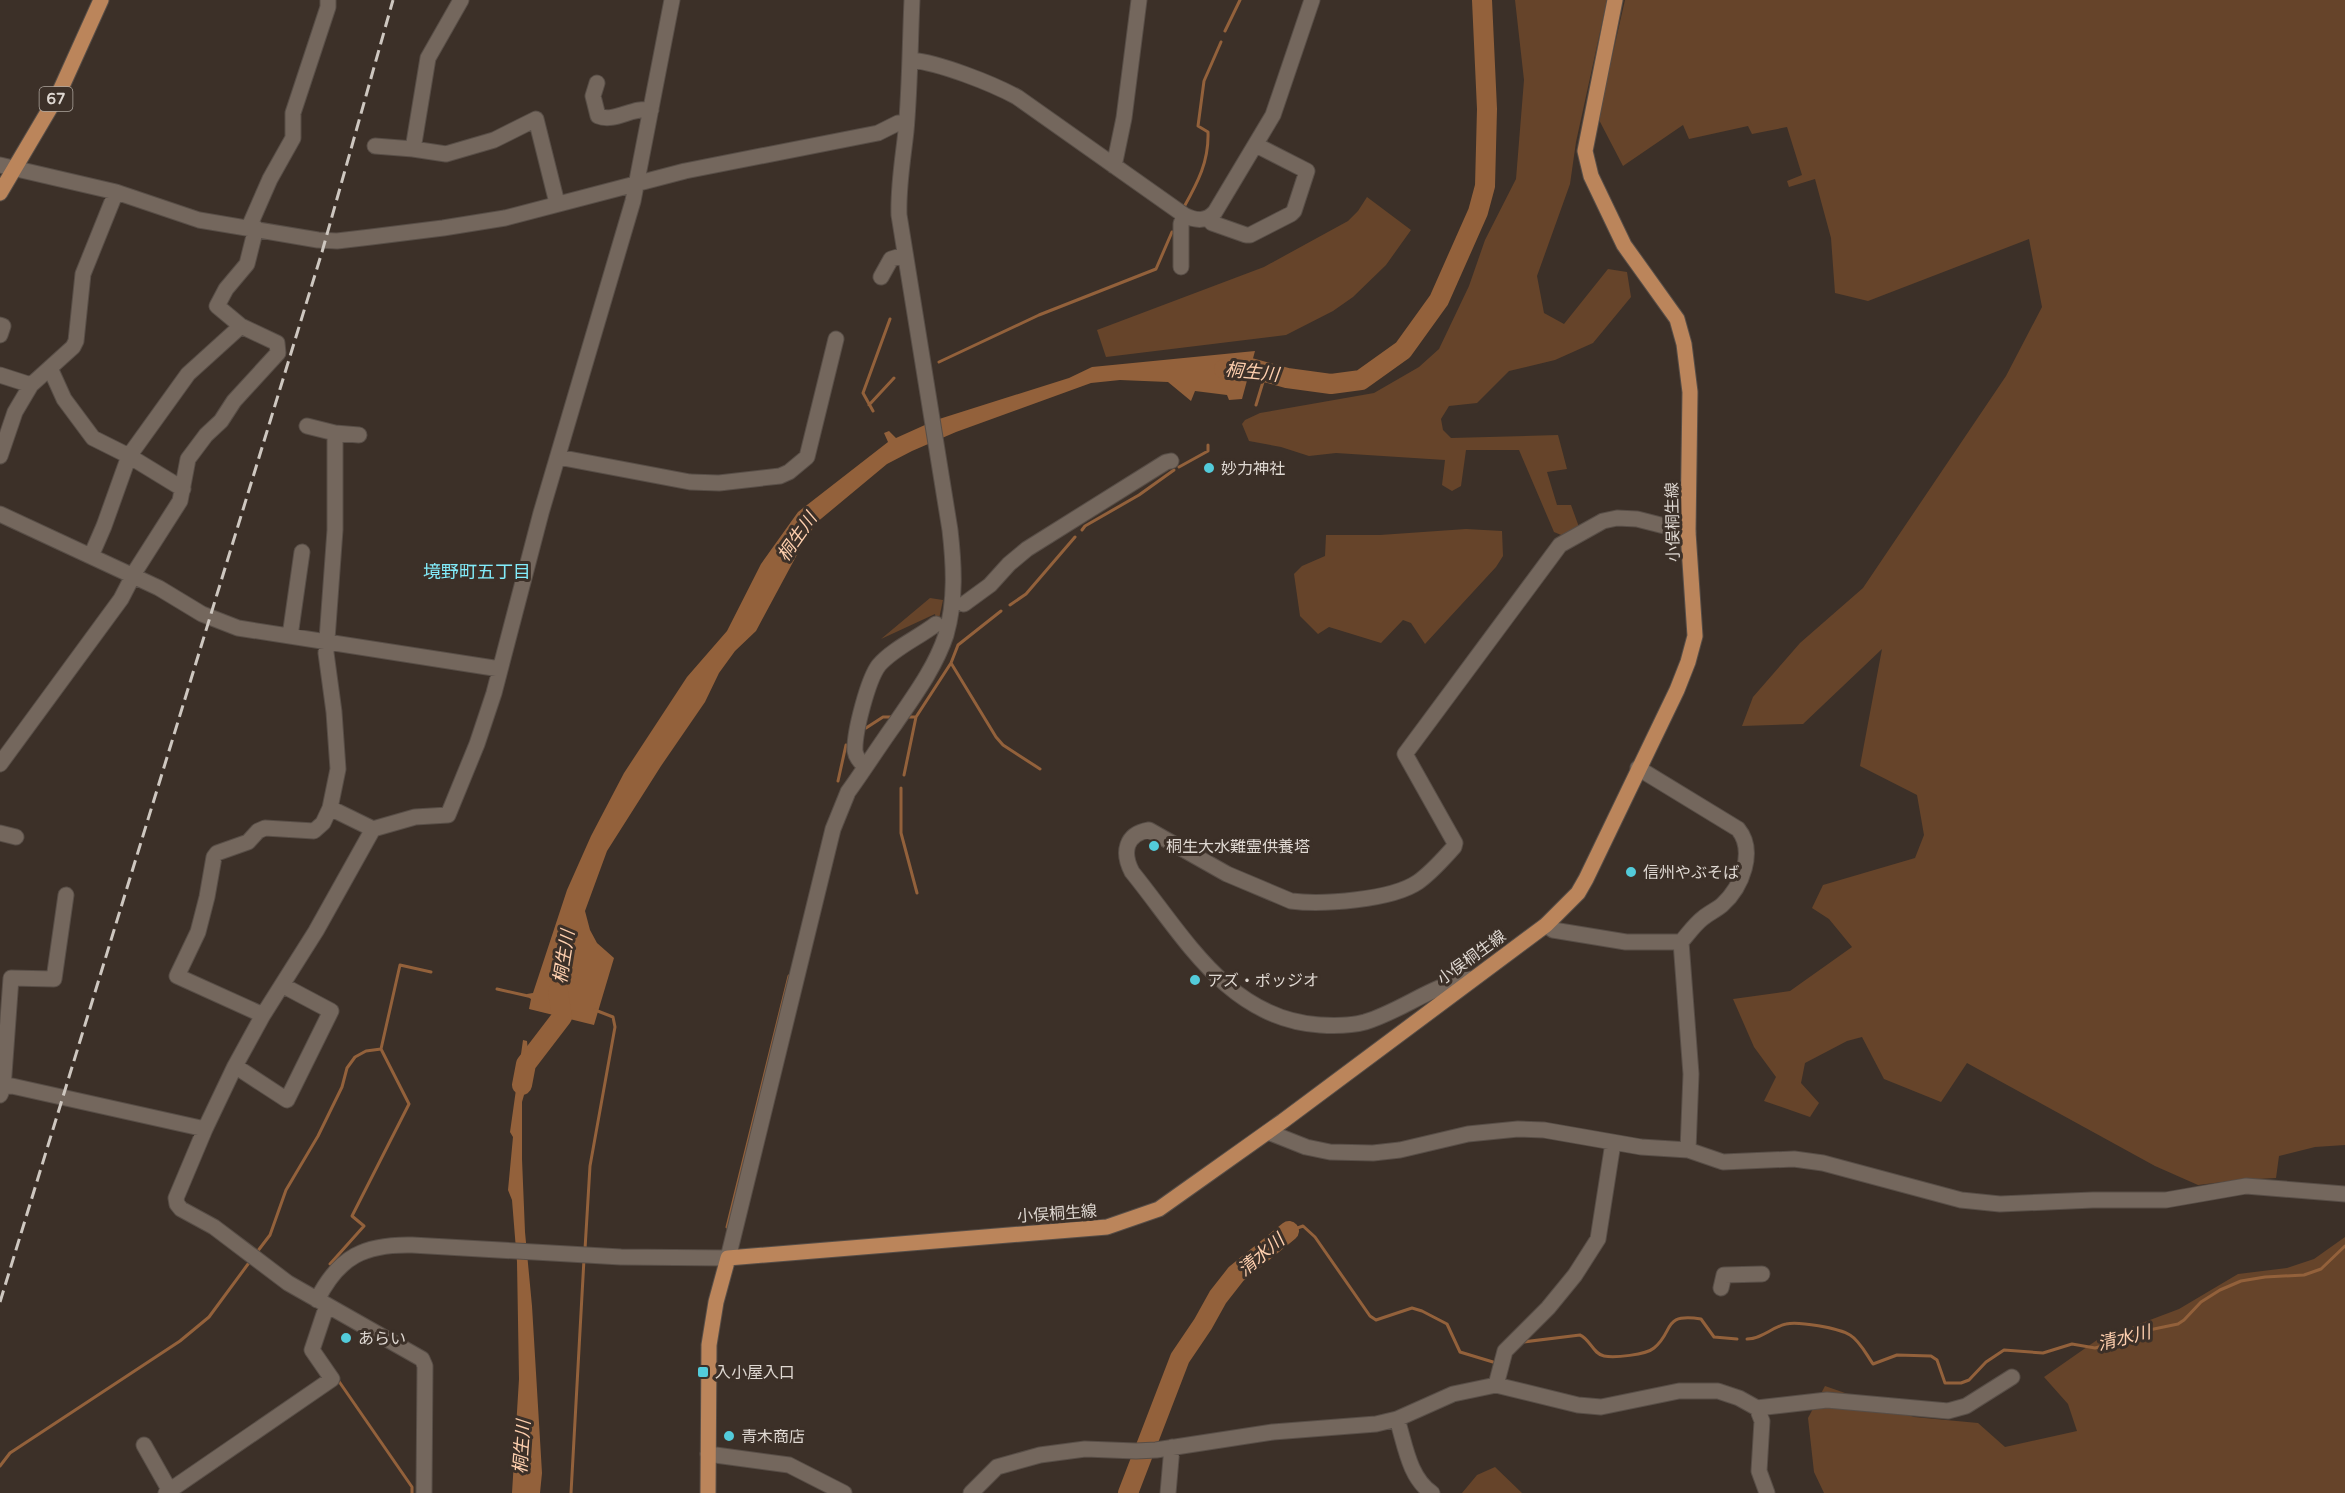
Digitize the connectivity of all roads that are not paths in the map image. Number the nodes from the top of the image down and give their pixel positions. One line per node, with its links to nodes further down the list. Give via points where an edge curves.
1 (101, 0): 16 (main road, 67, via 69,75)
2 (328, 0): 24 (street, via 293,113 293,138 270,179)
3 (461, 0): 15 (street, via 428,58)
4 (672, 0): 11 (street)
5 (912, 0): 9 (street)
6 (1139, 0): 17 (street)
7 (1312, 0): 13 (street, via 1272,115)
8 (1616, 0): 44 (main road, 小俣桐生線, via 1586,151 1591,176 1624,244 1677,319 1684,344 1690,392)
9 (911, 60): 12 (street); 17 (street, via 995,85)
10 (597, 83): 11 (street, via 593,96 598,116 608,118)
11 (651, 110): 18 (street)
12 (906, 123): 18 (street, via 878,134); 25 (street, via 898,192)
13 (1256, 145): 23 (street); 23 (street, via 1307,171 1294,211 1246,235)
14 (375, 146): 15 (street)
15 (413, 149): 21 (street, via 446,154 494,140 536,119)
16 (8, 166): 19 (street); 20 (main road, 67)
17 (1114, 166): 22 (street)
18 (637, 184): 21 (street); 40 (street)
19 (116, 192): 24 (street, via 199,220); 32 (street, via 83,274 76,340)
20 (0, 193)
21 (557, 203): 24 (street, via 505,218 337,241)
22 (1184, 215): 23 (street); 26 (street)
23 (1208, 218)
24 (253, 228): 29 (street, via 247,264 216,306)
25 (904, 255): 27 (street, via 891,259); 54 (street, via 950,530 954,577 949,623 939,653)
26 (1181, 267)
27 (881, 277)
28 (0, 325): 30 (street)
29 (241, 326): 39 (street, via 188,374); 42 (street, via 277,343 278,353 188,459)
30 (0, 335)
31 (836, 339): 40 (street, via 807,458 780,476 690,482)
32 (50, 368): 34 (street); 39 (street, via 64,399 93,438)
33 (0, 375): 34 (street)
34 (31, 385): 38 (street, via 15,412)
35 (307, 426): 36 (street)
36 (335, 433): 37 (street); 51 (street, via 335,530)
37 (359, 435)
38 (0, 456)
39 (129, 456): 42 (street); 46 (street)
40 (558, 457): 52 (street)
41 (1171, 462): 48 (street, via 1027,549)
42 (183, 489): 47 (street, via 173,513)
43 (0, 514): 46 (street)
44 (1688, 532): 55 (main road, 小俣桐生線, via 1695,636 1677,690); 63 (street, via 1617,518 1603,521 1560,545 1405,754 1455,843 1417,883 1368,897 1318,903 1291,901 1227,874 1149,830 1135,835 1126,850 1132,872 1217,977 1247,1002 1270,1013 1312,1024 1358,1024 1443,986)
45 (303, 552): 50 (street)
46 (90, 556): 47 (street)
47 (133, 575): 50 (street, via 224,623); 53 (street, via 121,599)
48 (964, 604)
49 (936, 624): 54 (street, via 891,655 874,673 855,749)
50 (290, 636): 51 (street)
51 (326, 642): 52 (street); 56 (street, via 338,761)
52 (500, 669): 57 (street, via 477,744 448,815 415,816)
53 (0, 764)
54 (865, 766): 73 (street, via 848,792 833,829)
55 (1638, 768): 61 (main road, 小俣桐生線, via 1578,893); 62 (street, via 1738,829 1745,839 1746,861 1733,891)
56 (330, 808): 57 (street); 65 (street, via 314,831 265,828 248,842 214,857 198,932 177,976)
57 (373, 829): 64 (street)
58 (0, 833): 59 (street)
59 (16, 837)
60 (66, 895): 67 (street, via 54,979 10,978)
61 (1546, 925): 62 (street, via 1553,930 1626,942); 63 (main road, 小俣桐生線)
62 (1681, 942): 71 (street, via 1691,1074)
63 (1470, 979): 69 (main road, 小俣桐生線)
64 (282, 985): 65 (street); 66 (street, via 331,1011 287,1100)
65 (263, 1015): 66 (street)
66 (235, 1066): 68 (street)
67 (1, 1090): 68 (street, via 12,1086)
68 (205, 1129): 76 (street, via 176,1201 182,1209)
69 (1268, 1132): 70 (street, via 1330,1152 1385,1153 1468,1134 1518,1129); 73 (main road, 小俣桐生線, via 1159,1209 1107,1227)
70 (1613, 1143): 71 (street); 78 (street, via 1598,1239 1548,1308 1505,1351)
71 (1688, 1150): 72 (street, via 1723,1162 1794,1159 1823,1163 1961,1200 2000,1204 2166,1200 2246,1186)
72 (2345, 1194)
73 (728, 1258): 76 (street, via 397,1245 374,1248 339,1266 332,1274); 83 (main road, via 709,1345)
74 (1762, 1274): 75 (street, via 1724,1275)
75 (1721, 1288)
76 (322, 1303): 84 (street, via 312,1350 332,1379); 85 (street, via 420,1356 424,1362)
77 (2012, 1377): 79 (street, via 1966,1406 1948,1411 1827,1400)
78 (1496, 1385): 79 (street, via 1601,1407 1678,1391 1718,1391); 80 (street, via 1453,1394)
79 (1757, 1408): 91 (street, via 1762,1421 1759,1471)
80 (1397, 1419): 82 (street); 90 (street, via 1416,1478)
81 (144, 1445): 84 (street)
82 (1172, 1447): 88 (street, via 1136,1451 1085,1449 1040,1455 997,1467); 89 (street)
83 (708, 1454): 86 (main road); 87 (street, via 789,1465)
84 (169, 1492)
85 (424, 1493)
86 (708, 1493)
87 (844, 1493)
88 (971, 1493)
89 (1168, 1493)
90 (1432, 1493)
91 (1767, 1493)

